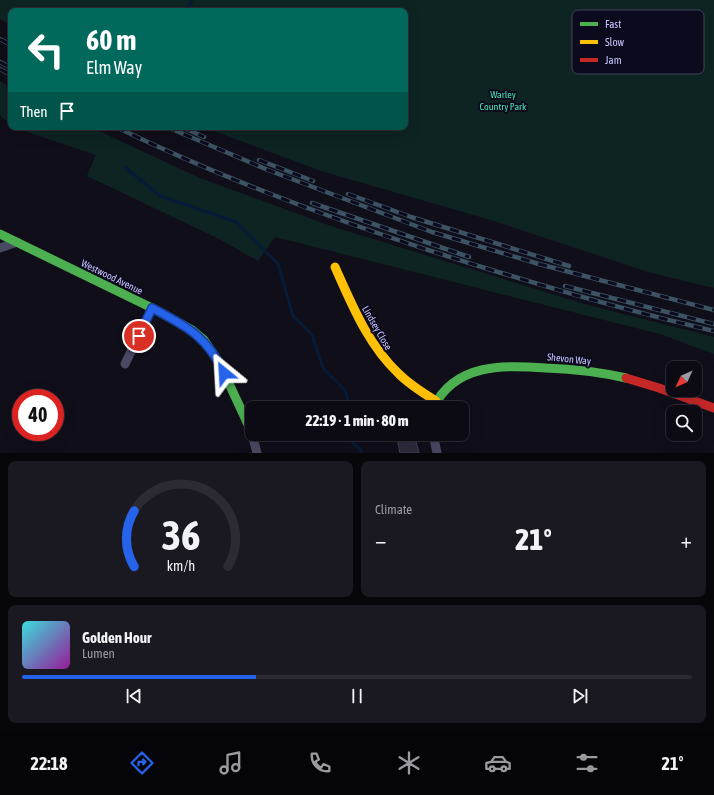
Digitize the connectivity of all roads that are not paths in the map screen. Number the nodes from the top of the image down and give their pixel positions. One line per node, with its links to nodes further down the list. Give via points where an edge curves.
1 (0, 234): 2 (street, Westwood Avenue)
2 (17, 242): 3 (street); 5 (street, Westwood Avenue)
3 (0, 248)
4 (335, 267): 7 (street, Lindsey Close, via 361,325 384,360)
5 (152, 308): 6 (street); 10 (street, Westwood Avenue, via 192,330 204,340 213,351)
6 (125, 364)
7 (430, 401)
8 (436, 401): 9 (street, Shevon Way, via 440,393 464,376 490,368 520,366 578,370 618,377 650,385)
9 (714, 408)
10 (245, 419)
11 (254, 441): 13 (street, Westwood Avenue)
12 (434, 441): 14 (street)
13 (257, 453)
14 (437, 453)

